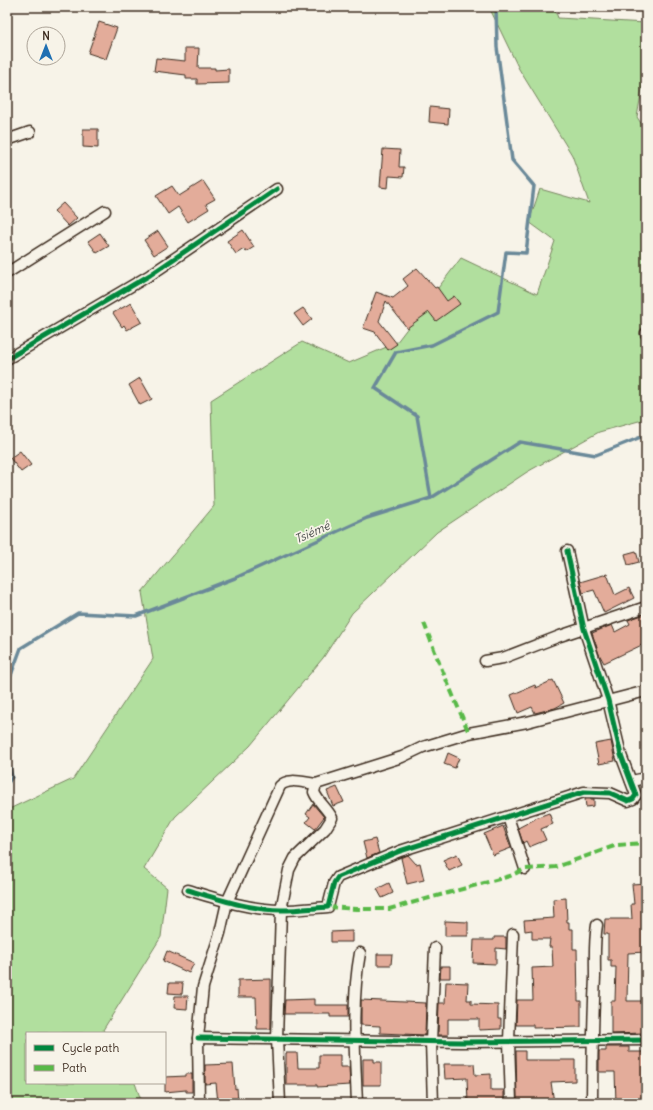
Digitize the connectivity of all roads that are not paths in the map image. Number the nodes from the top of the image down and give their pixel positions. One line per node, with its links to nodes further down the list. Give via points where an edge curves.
1 (30, 132): 2 (street)
2 (7, 140)
3 (277, 189): 6 (street, via 150,275)
4 (105, 211): 5 (street)
5 (7, 273)
6 (7, 359)
7 (567, 551): 9 (street)
8 (646, 607): 9 (street)
9 (584, 629): 10 (street, via 503,658); 12 (street)
10 (485, 661)
11 (646, 691): 12 (street)
12 (608, 700): 14 (street, via 621,755); 15 (street, via 533,720 469,733)
13 (646, 778): 14 (street)
14 (631, 781): 16 (street, via 636,795 628,801 610,793 584,792)
15 (316, 784): 19 (street, via 289,781 280,786); 20 (street, via 314,792 318,801 332,818 325,829 295,858 289,870)
16 (508, 817): 17 (street); 20 (street, via 400,852 338,877 334,882 328,907)
17 (525, 869)
18 (188, 890): 19 (street)
19 (227, 902): 20 (street); 25 (street, via 203,987)
20 (281, 910): 26 (street)
21 (597, 925): 29 (street)
22 (513, 934): 31 (street)
23 (434, 948): 30 (street)
24 (360, 953): 27 (street)
25 (198, 1038): 26 (street); 32 (street)
26 (277, 1039): 27 (street); 33 (street)
27 (355, 1040): 30 (street); 34 (street)
28 (646, 1040): 29 (street)
29 (592, 1041): 31 (street); 37 (street)
30 (431, 1042): 31 (street); 35 (street)
31 (509, 1042): 36 (street)
32 (199, 1103)
33 (280, 1103)
34 (357, 1103)
35 (433, 1103)
36 (511, 1103)
37 (592, 1103)

